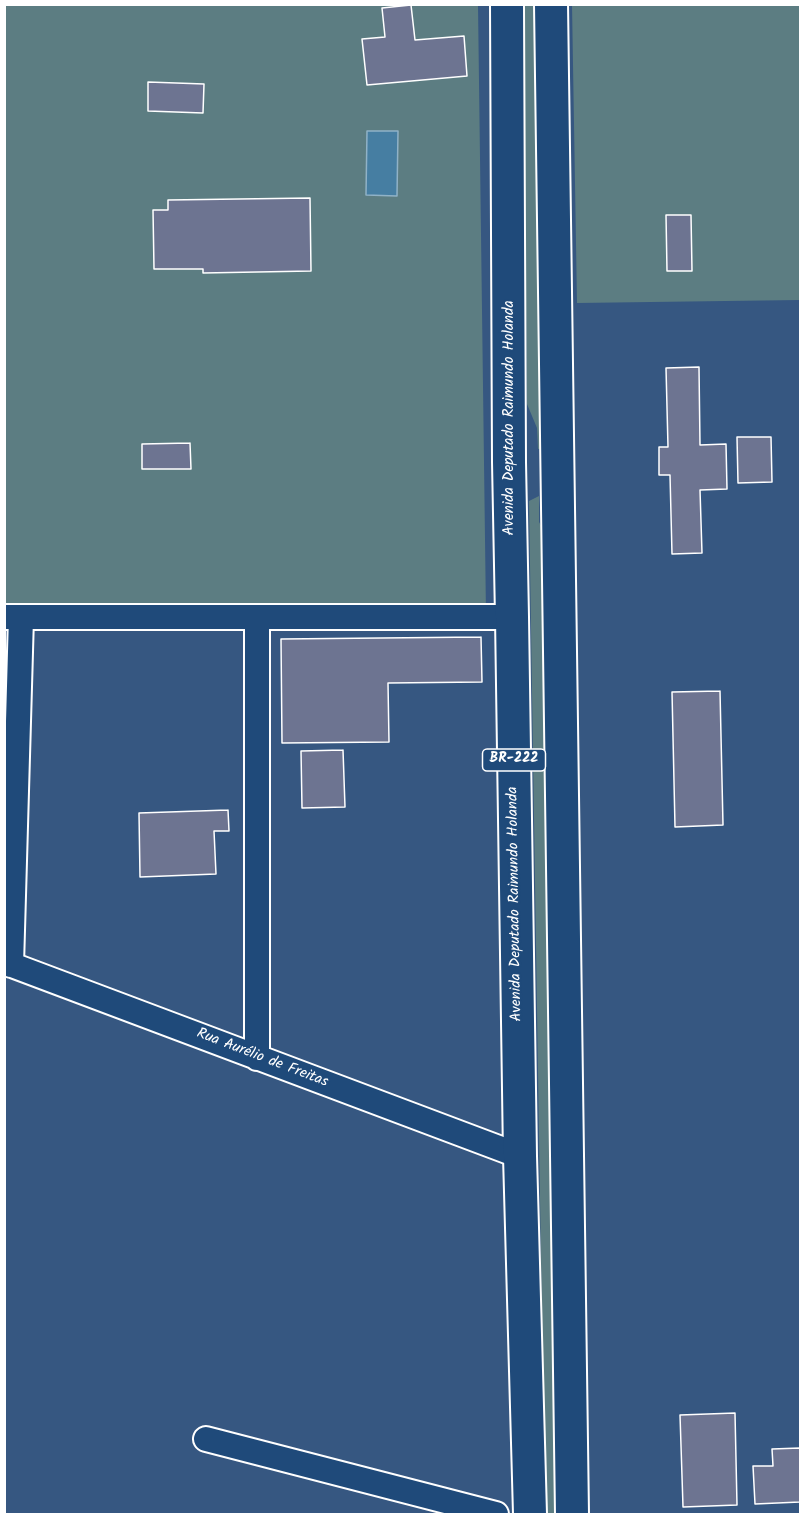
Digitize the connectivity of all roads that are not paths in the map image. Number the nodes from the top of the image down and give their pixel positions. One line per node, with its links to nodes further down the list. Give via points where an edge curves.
1 (507, 4): 3 (main road, Avenida Deputado Raimundo Holanda / BR-222)
2 (551, 4): 4 (main road, BR-222)
3 (509, 462): 4 (main road); 7 (main road, Avenida Deputado Raimundo Holanda / BR-222)
4 (557, 467): 14 (main road, BR-222)
5 (13, 616): 6 (street); 8 (street)
6 (257, 617): 7 (street); 9 (street)
7 (512, 617): 10 (main road, Avenida Deputado Raimundo Holanda / BR-222)
8 (8, 964): 9 (street, Rua Aurélio de Freitas)
9 (257, 1058): 10 (street, Rua Aurélio de Freitas)
10 (520, 1156): 13 (main road, Avenida Deputado Raimundo Holanda / BR-222)
11 (206, 1439): 12 (street)
12 (496, 1515)
13 (530, 1515)
14 (572, 1515)

